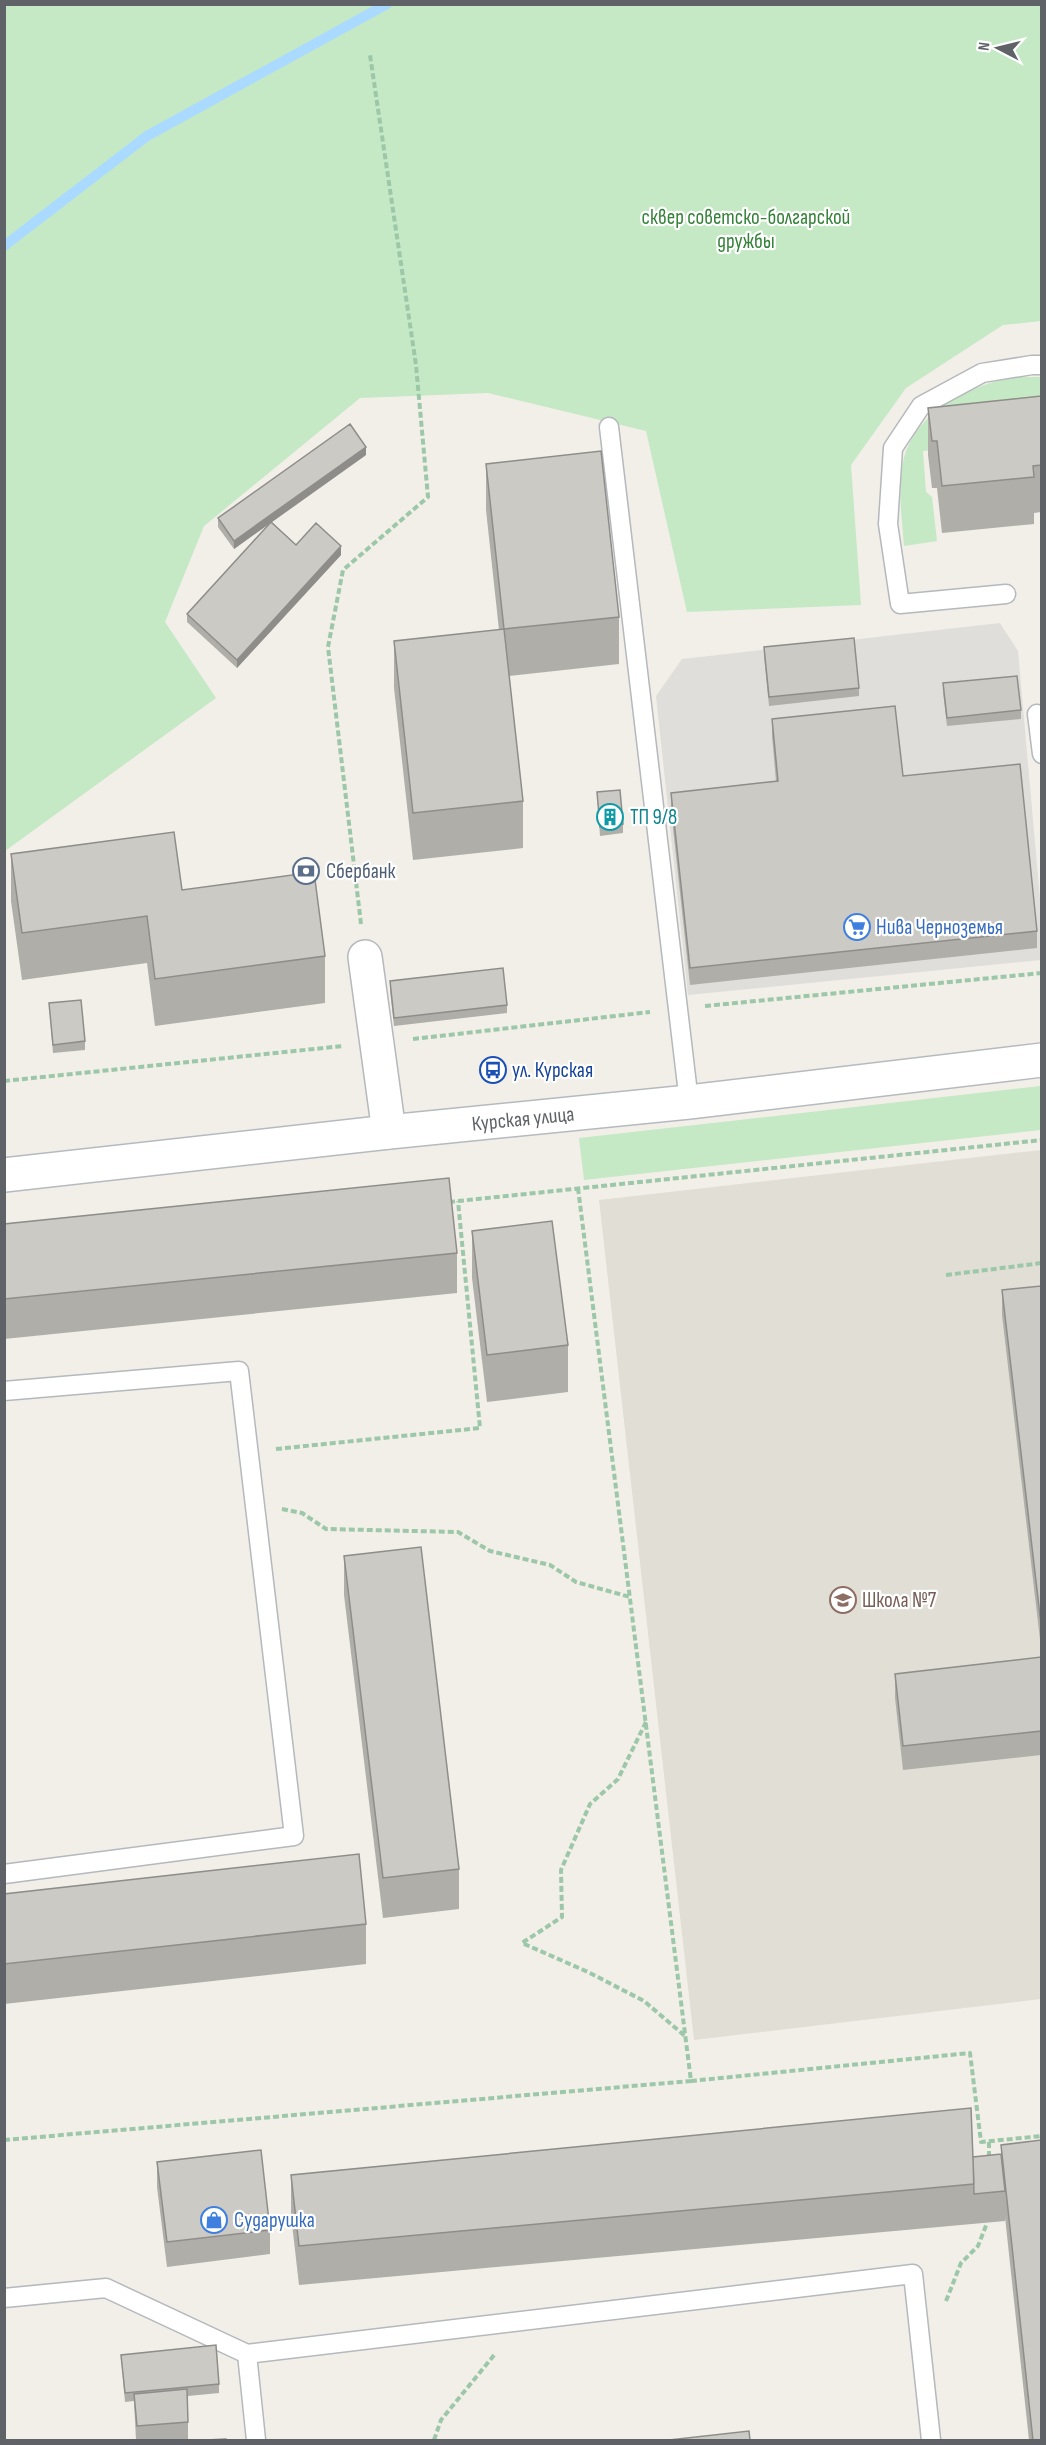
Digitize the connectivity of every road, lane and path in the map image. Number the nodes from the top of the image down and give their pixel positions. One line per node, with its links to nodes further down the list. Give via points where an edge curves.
1 (370, 56): 7 (path, via 416,365 428,497 344,570 328,647)
2 (1041, 365): 4 (lane, via 982,373 921,406 893,448 888,524 900,604)
3 (609, 427): 9 (lane)
4 (1006, 594)
5 (1037, 714): 6 (lane)
6 (1041, 754)
7 (364, 957): 10 (main road)
8 (1041, 973): 9 (path)
9 (678, 1009): 10 (path); 13 (lane)
10 (376, 1042): 12 (path); 14 (main road)
11 (1041, 1060): 13 (main road, Курская улица)
12 (4, 1082)
13 (689, 1102): 14 (main road, Курская улица)
14 (389, 1132): 16 (main road, Курская улица)
15 (1041, 1140): 17 (path)
16 (4, 1175)
17 (578, 1188): 18 (path); 25 (path)
18 (458, 1201): 19 (path); 23 (path, via 480,1428)
19 (447, 1203)
20 (1041, 1263): 21 (path)
21 (946, 1275)
22 (4, 1391): 23 (lane, via 239,1371)
23 (249, 1452): 24 (lane)
24 (255, 1504): 25 (path, via 302,1513 326,1529 458,1532 490,1551 550,1565 576,1582); 27 (lane, via 294,1836)
25 (630, 1597): 26 (path)
26 (646, 1722): 28 (path); 28 (path, via 618,1779 590,1804 561,1870 562,1917 522,1943 644,2001)
27 (4, 1874)
28 (685, 2036): 29 (path)
29 (691, 2080): 31 (path); 32 (path, via 970,2053 981,2142)
30 (1041, 2136): 32 (path)
31 (4, 2140)
32 (989, 2142): 33 (path)
33 (989, 2164)
34 (987, 2223): 37 (path, via 978,2246 961,2263 947,2295 944,2322)
35 (4, 2298): 38 (lane, via 106,2288)
36 (522, 2321): 37 (lane, via 913,2274); 38 (lane); 40 (path, via 441,2420)
37 (920, 2336): 41 (lane)
38 (247, 2354): 39 (lane)
39 (256, 2440)
40 (434, 2440)
41 (931, 2440)

